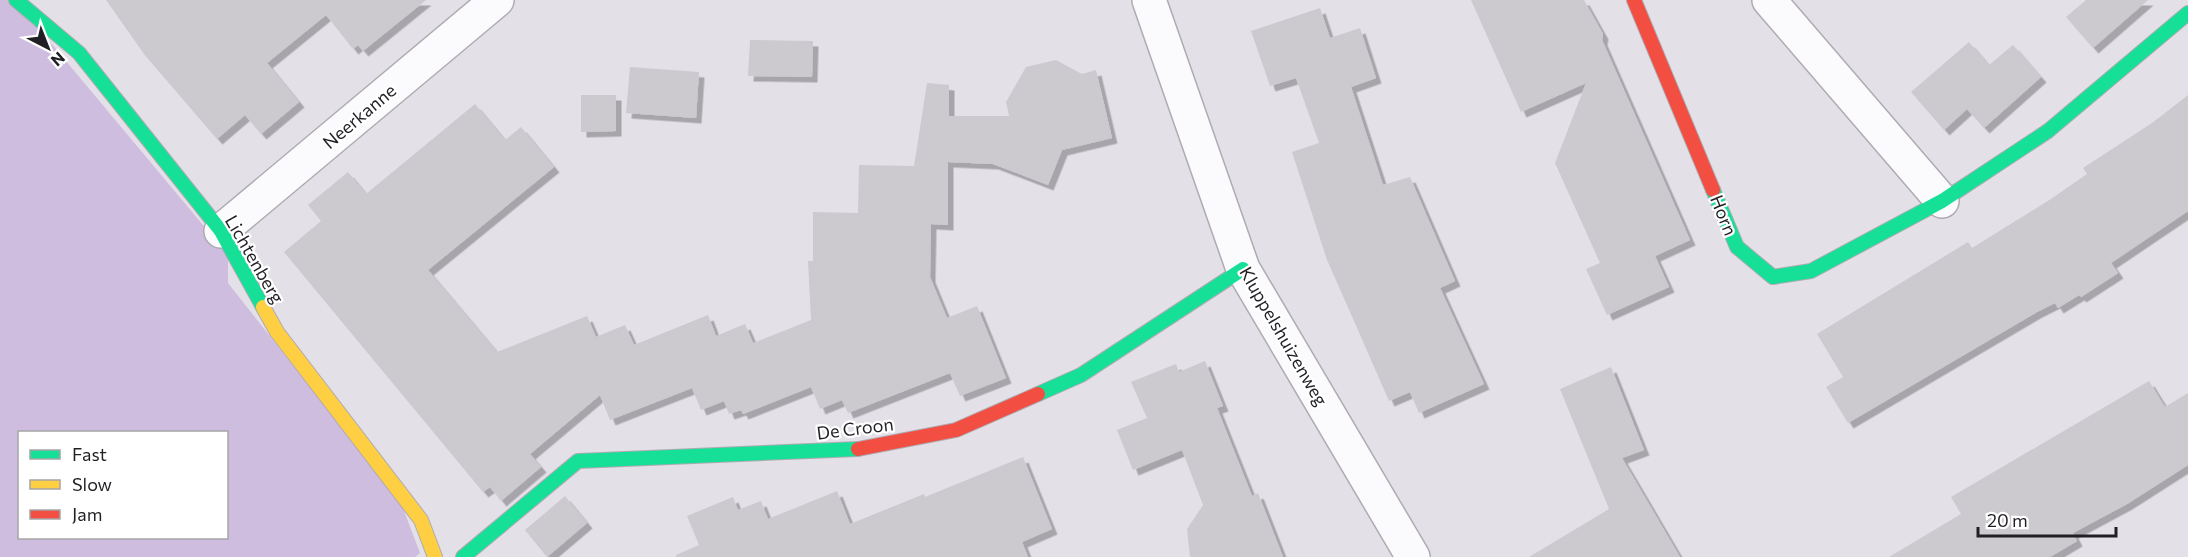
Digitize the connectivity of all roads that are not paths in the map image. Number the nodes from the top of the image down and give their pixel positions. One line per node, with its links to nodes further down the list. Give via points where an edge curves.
1 (16, 0): 8 (street, Lichtenberg, via 79,53)
2 (497, 0): 8 (street, Neerkanne)
3 (1149, 0): 9 (street, Kluppelshuizenweg)
4 (1635, 0): 7 (street, Horn, via 1737,247 1773,277 1811,271)
5 (1769, 0): 7 (street)
6 (2188, 13): 7 (street, Horn, via 2048,131)
7 (1942, 201)
8 (221, 231): 10 (street, Lichtenberg, via 277,332 421,520)
9 (1243, 269): 11 (street, De Croon, via 1082,375 956,430 857,450 578,461); 12 (street, Kluppelshuizenweg)
10 (435, 557)
11 (463, 557)
12 (1413, 557)

